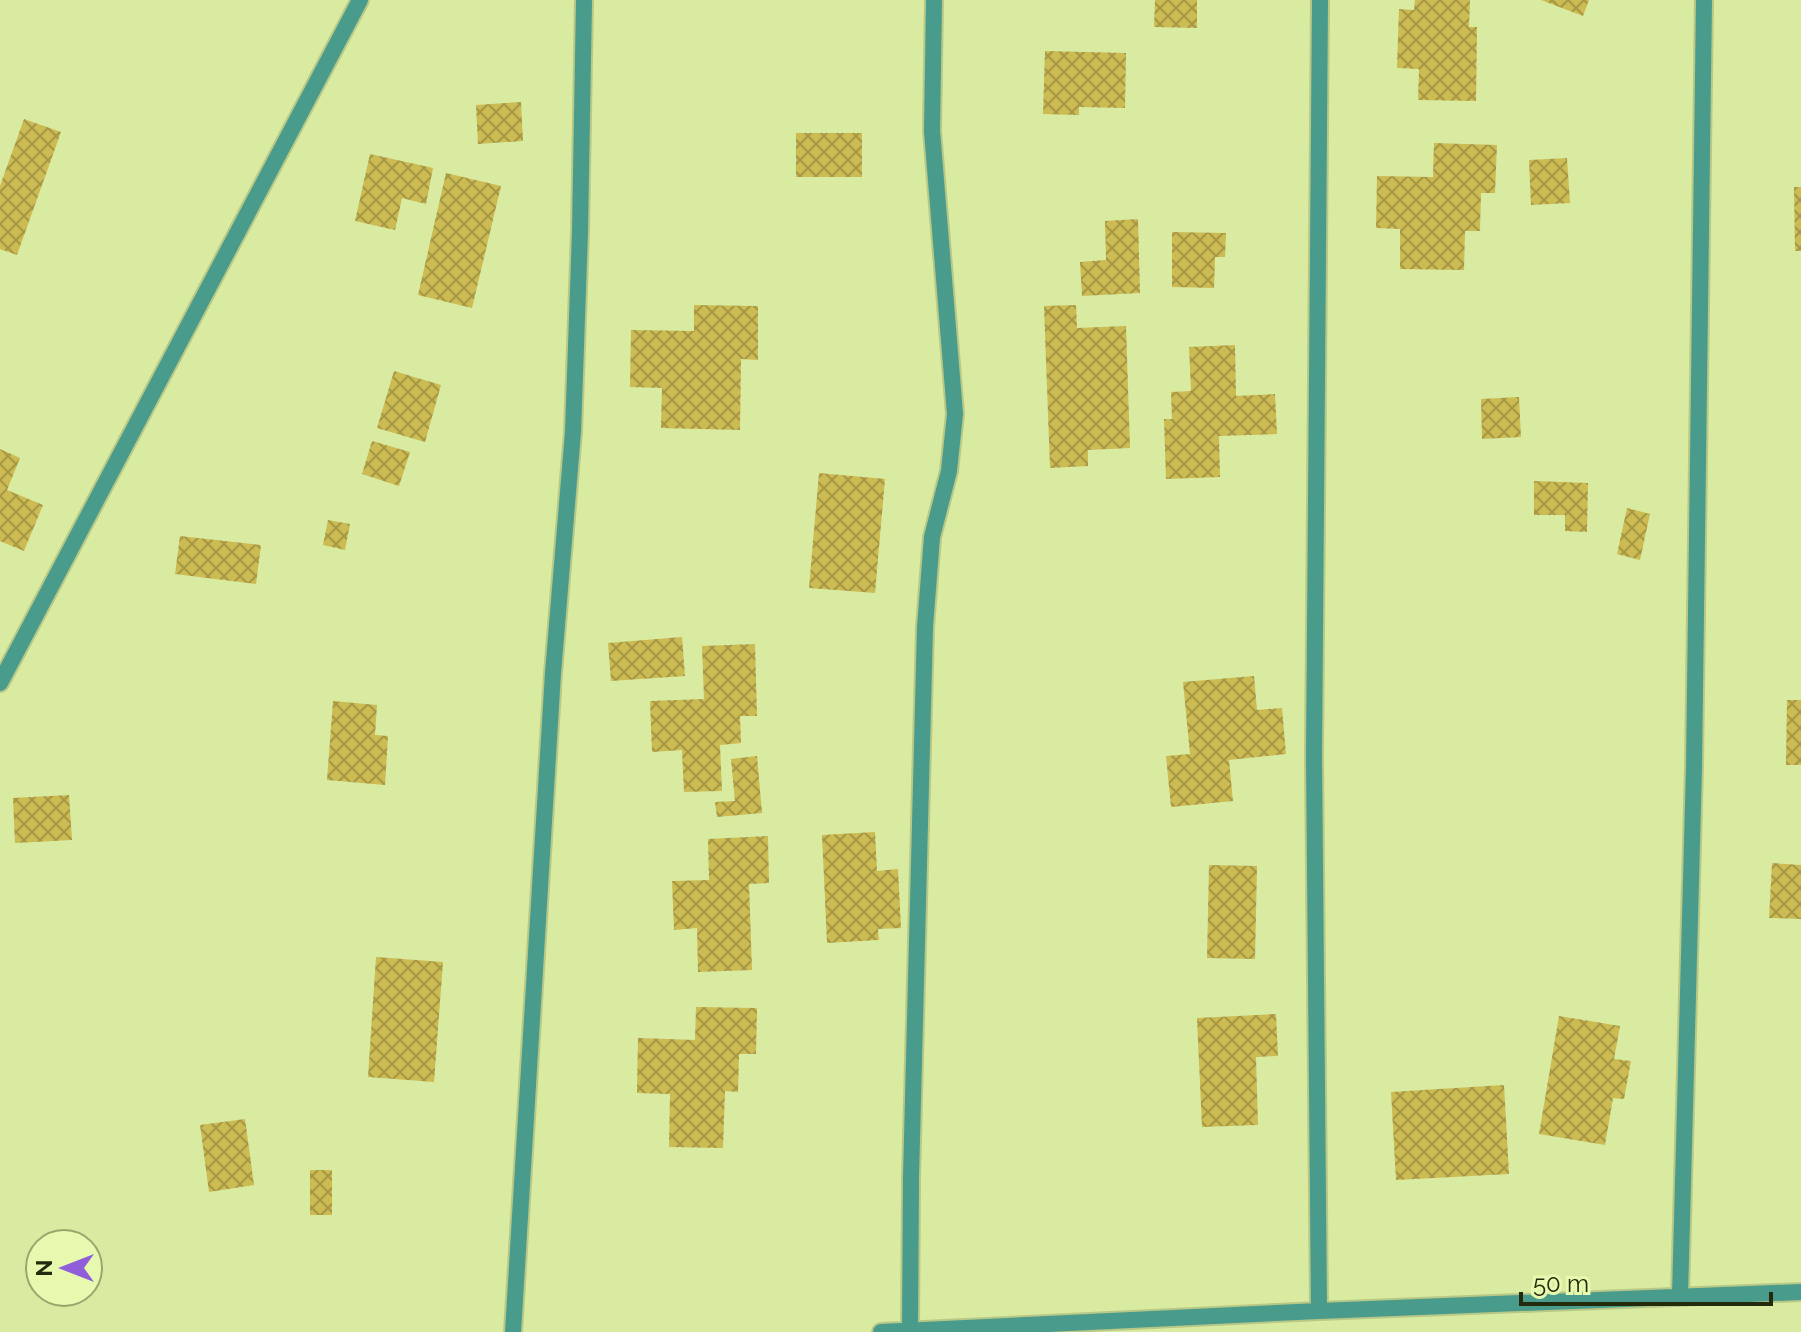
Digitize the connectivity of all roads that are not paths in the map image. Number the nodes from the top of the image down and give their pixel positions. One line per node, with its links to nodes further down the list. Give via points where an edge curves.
1 (360, 0): 6 (street)
2 (584, 0): 11 (street, via 573,432)
3 (934, 0): 10 (street, via 932,131 955,414 949,471 932,537 925,627)
4 (1320, 0): 9 (street, via 1314,741)
5 (1704, 0): 8 (street, via 1694,767)
6 (1, 677)
7 (1801, 1292): 8 (street)
8 (1680, 1296): 9 (street)
9 (1319, 1311): 10 (street)
10 (910, 1331): 12 (street)
11 (513, 1332)
12 (881, 1332)

